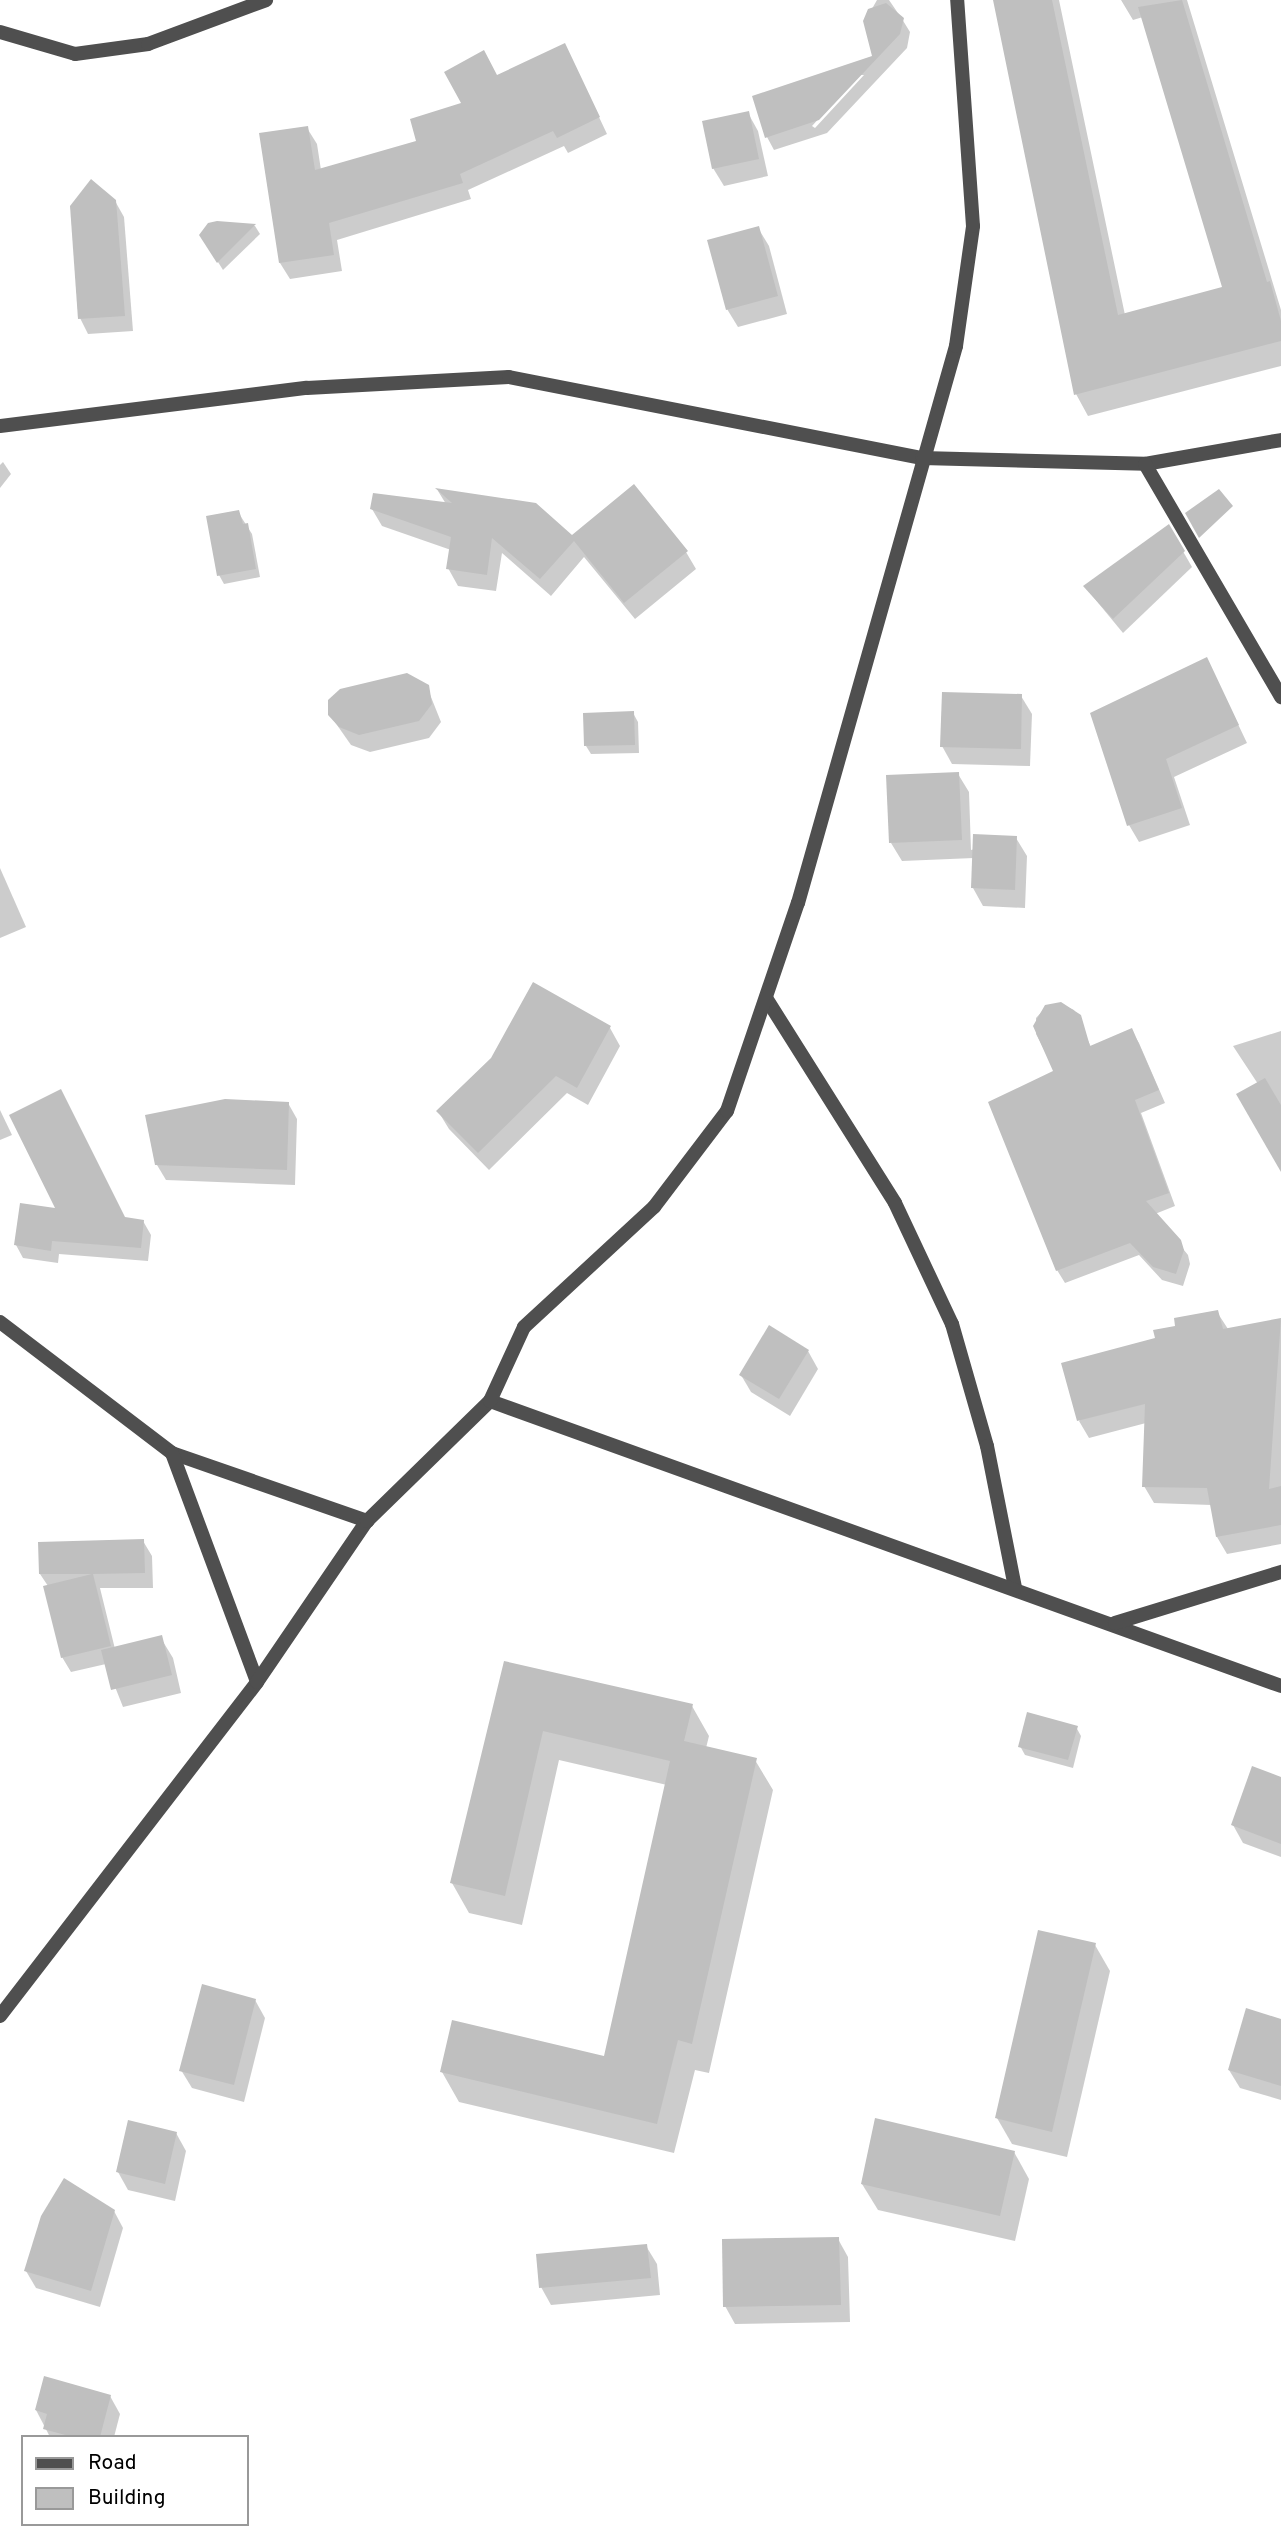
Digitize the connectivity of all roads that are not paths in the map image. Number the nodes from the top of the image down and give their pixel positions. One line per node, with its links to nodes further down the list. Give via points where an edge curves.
1 (266, 0): 3 (street, via 148,44 75,54)
2 (957, 0): 6 (street, via 973,226 956,346)
3 (0, 32)
4 (0, 426): 6 (street, via 307,388 509,377)
5 (1281, 440): 7 (street)
6 (922, 458): 7 (street); 9 (street, via 798,903)
7 (1145, 464): 8 (street)
8 (1281, 697)
9 (766, 998): 11 (street, via 727,1111 654,1207 524,1327); 15 (street, via 895,1203 952,1324 987,1446)
10 (0, 1322): 12 (street)
11 (490, 1401): 13 (street); 15 (street)
12 (172, 1453): 13 (street); 17 (street)
13 (367, 1521): 17 (street)
14 (1281, 1572): 16 (street)
15 (1015, 1588): 16 (street)
16 (1115, 1623): 18 (street)
17 (257, 1682): 19 (street)
18 (1281, 1686)
19 (0, 2016)

